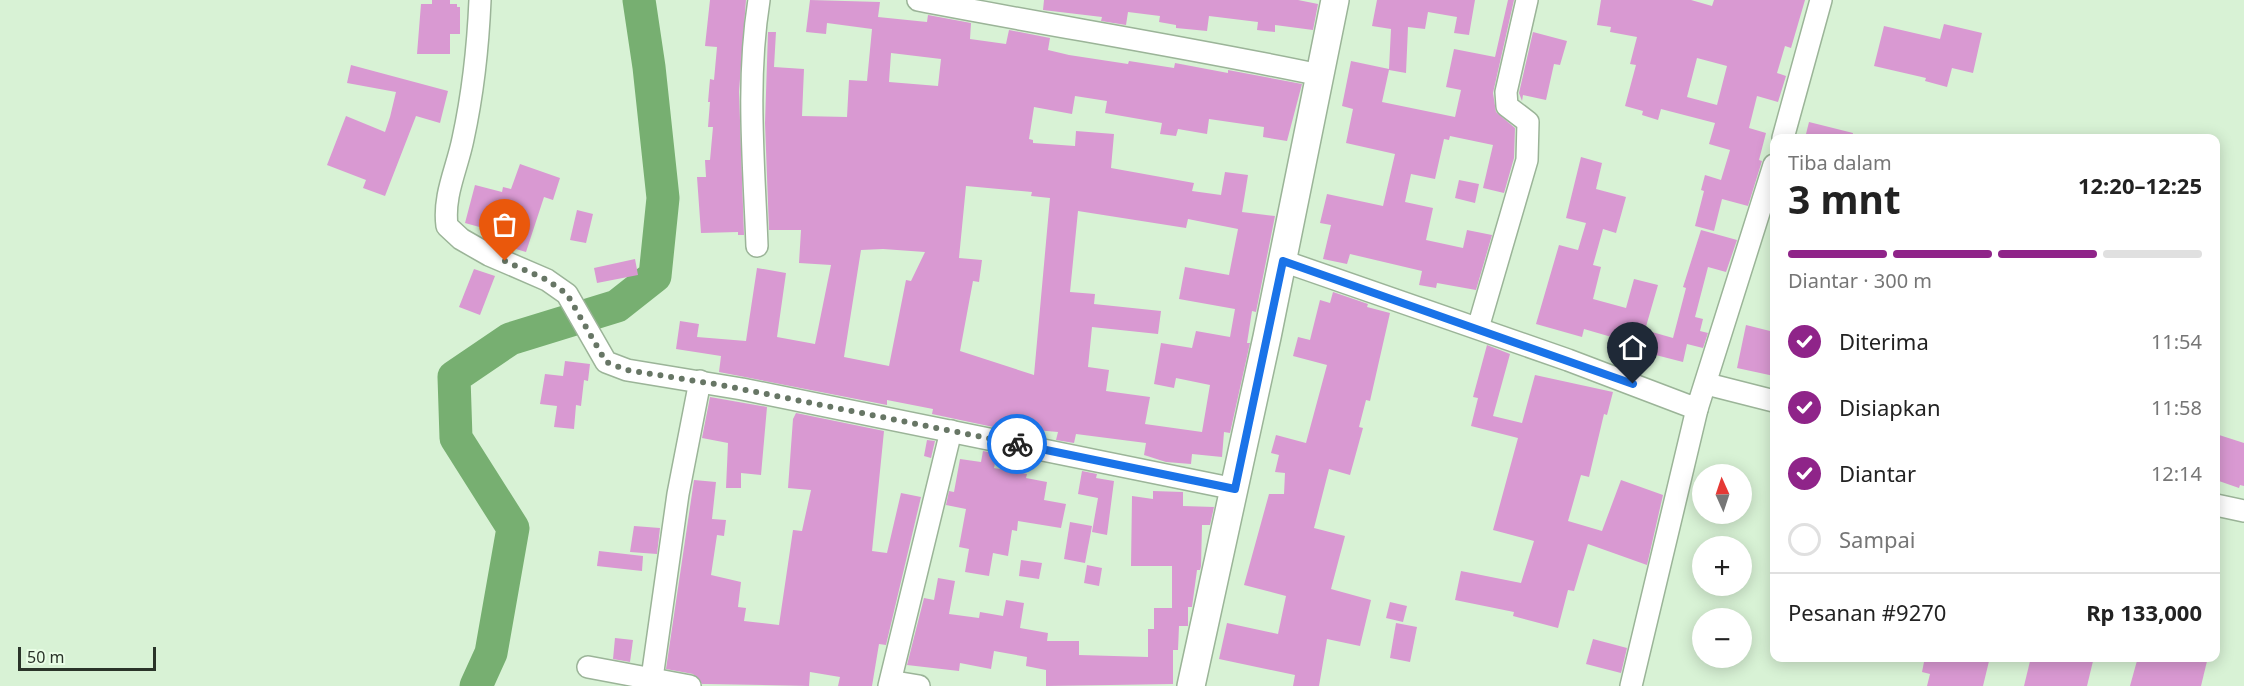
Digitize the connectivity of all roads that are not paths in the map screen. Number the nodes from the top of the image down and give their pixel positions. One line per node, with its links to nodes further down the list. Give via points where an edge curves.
1 (480, 0): 13 (street, via 476,68 463,141 447,197 447,226 460,239 547,280 567,294 606,362 627,370)
2 (759, 0): 10 (street, via 754,30 753,107)
3 (918, 0): 7 (street)
4 (1335, 0): 7 (main road)
5 (1527, 0): 12 (street, via 1506,92 1507,106 1528,122 1527,160)
6 (1821, 0): 8 (street)
7 (1320, 75): 11 (main road)
8 (1784, 134)
9 (1770, 178): 14 (street)
10 (757, 246)
11 (1283, 261): 12 (street); 18 (main road)
12 (1478, 328): 16 (street)
13 (700, 381): 17 (street); 22 (street, via 678,494)
14 (1707, 384): 15 (street); 16 (street)
15 (1770, 400)
16 (1697, 409): 27 (street)
17 (951, 431): 18 (street); 24 (street)
18 (1235, 489): 26 (main road)
19 (2220, 506): 20 (street)
20 (2244, 511)
21 (588, 668): 22 (street)
22 (652, 678): 23 (street)
23 (690, 686)
24 (890, 686): 25 (street)
25 (919, 686)
26 (1191, 686)
27 (1631, 686)

